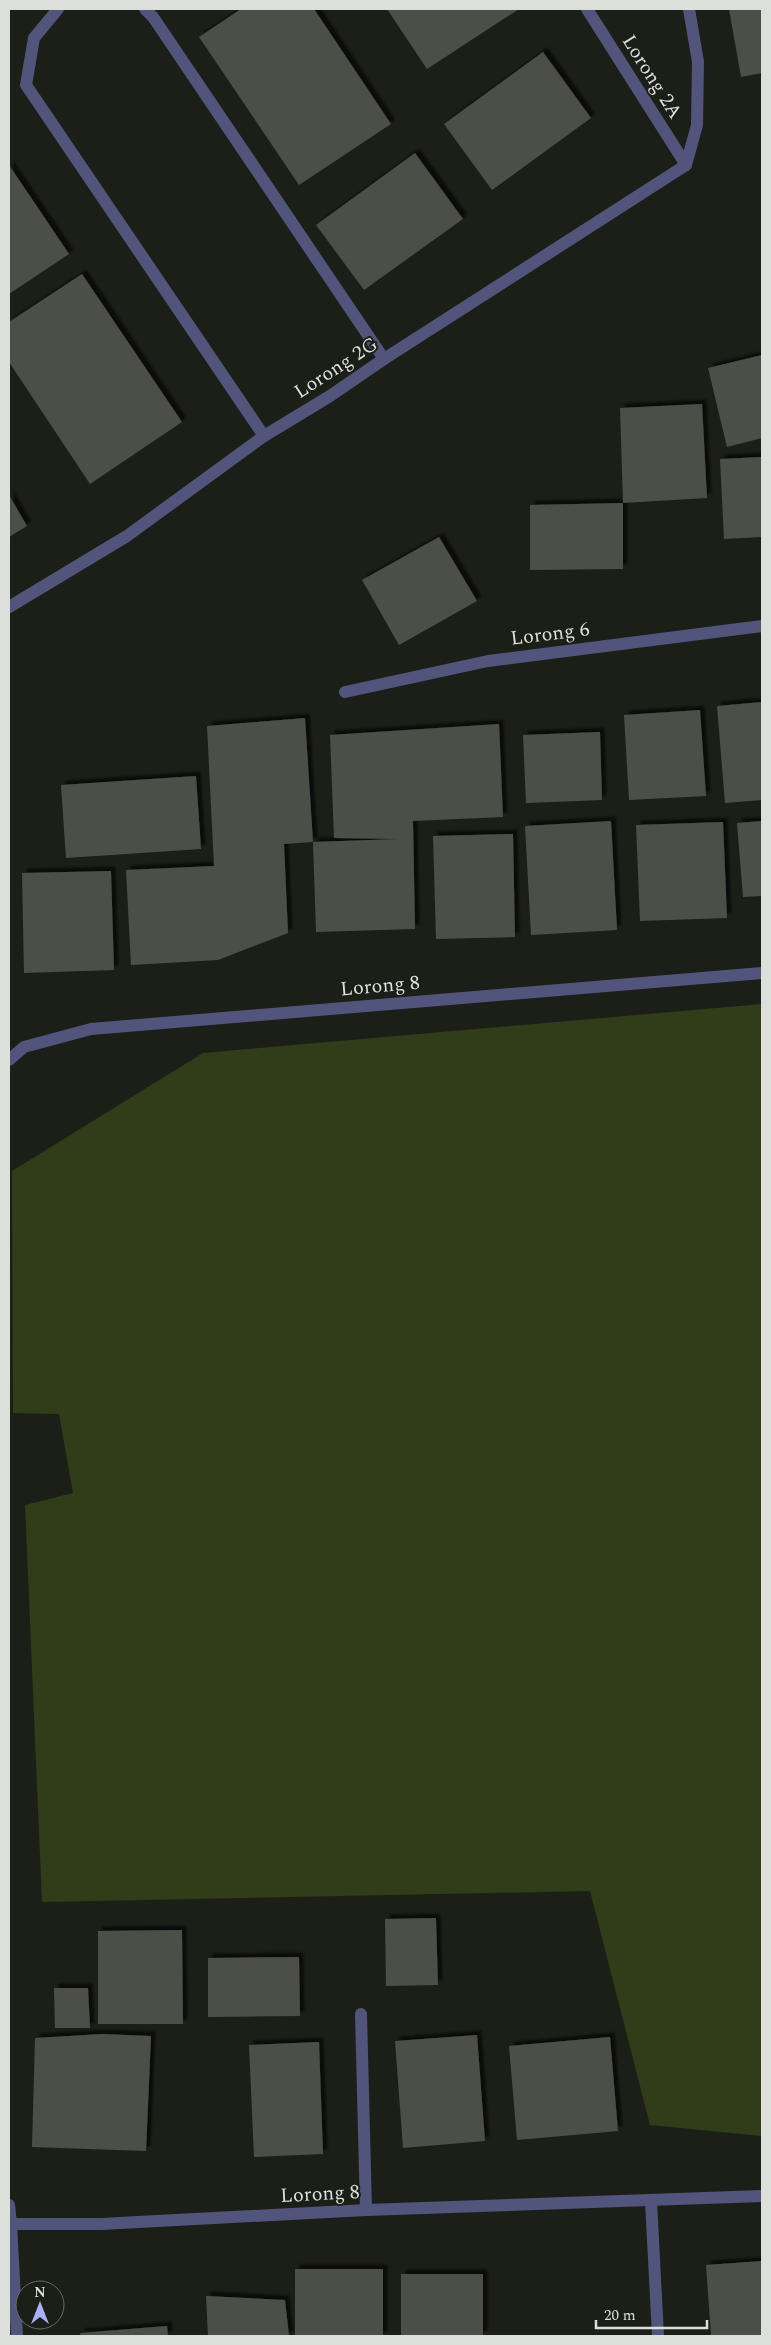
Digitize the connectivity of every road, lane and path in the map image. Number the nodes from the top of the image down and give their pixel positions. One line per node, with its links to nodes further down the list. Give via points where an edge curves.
1 (58, 9): 7 (street, via 34,38 26,85)
2 (145, 9): 6 (street)
3 (587, 9): 5 (street, Lorong 2A)
4 (689, 9): 5 (street, via 698,71 697,125)
5 (686, 165): 6 (street, Lorong 2G)
6 (384, 359): 7 (street, Lorong 2G)
7 (264, 436): 8 (street, Lorong 2G, via 127,536)
8 (9, 607)
9 (762, 626): 10 (street, Lorong 6, via 488,661)
10 (345, 692)
11 (762, 973): 12 (street, Lorong 8, via 91,1029 24,1047)
12 (9, 1060)
13 (361, 2014): 17 (street)
14 (762, 2196): 15 (street, Lorong 8)
15 (651, 2201): 17 (street, Lorong 8); 20 (street)
16 (9, 2205): 18 (street)
17 (366, 2210): 18 (street, Lorong 8, via 101,2224)
18 (11, 2224): 19 (street)
19 (17, 2336)
20 (658, 2336)

